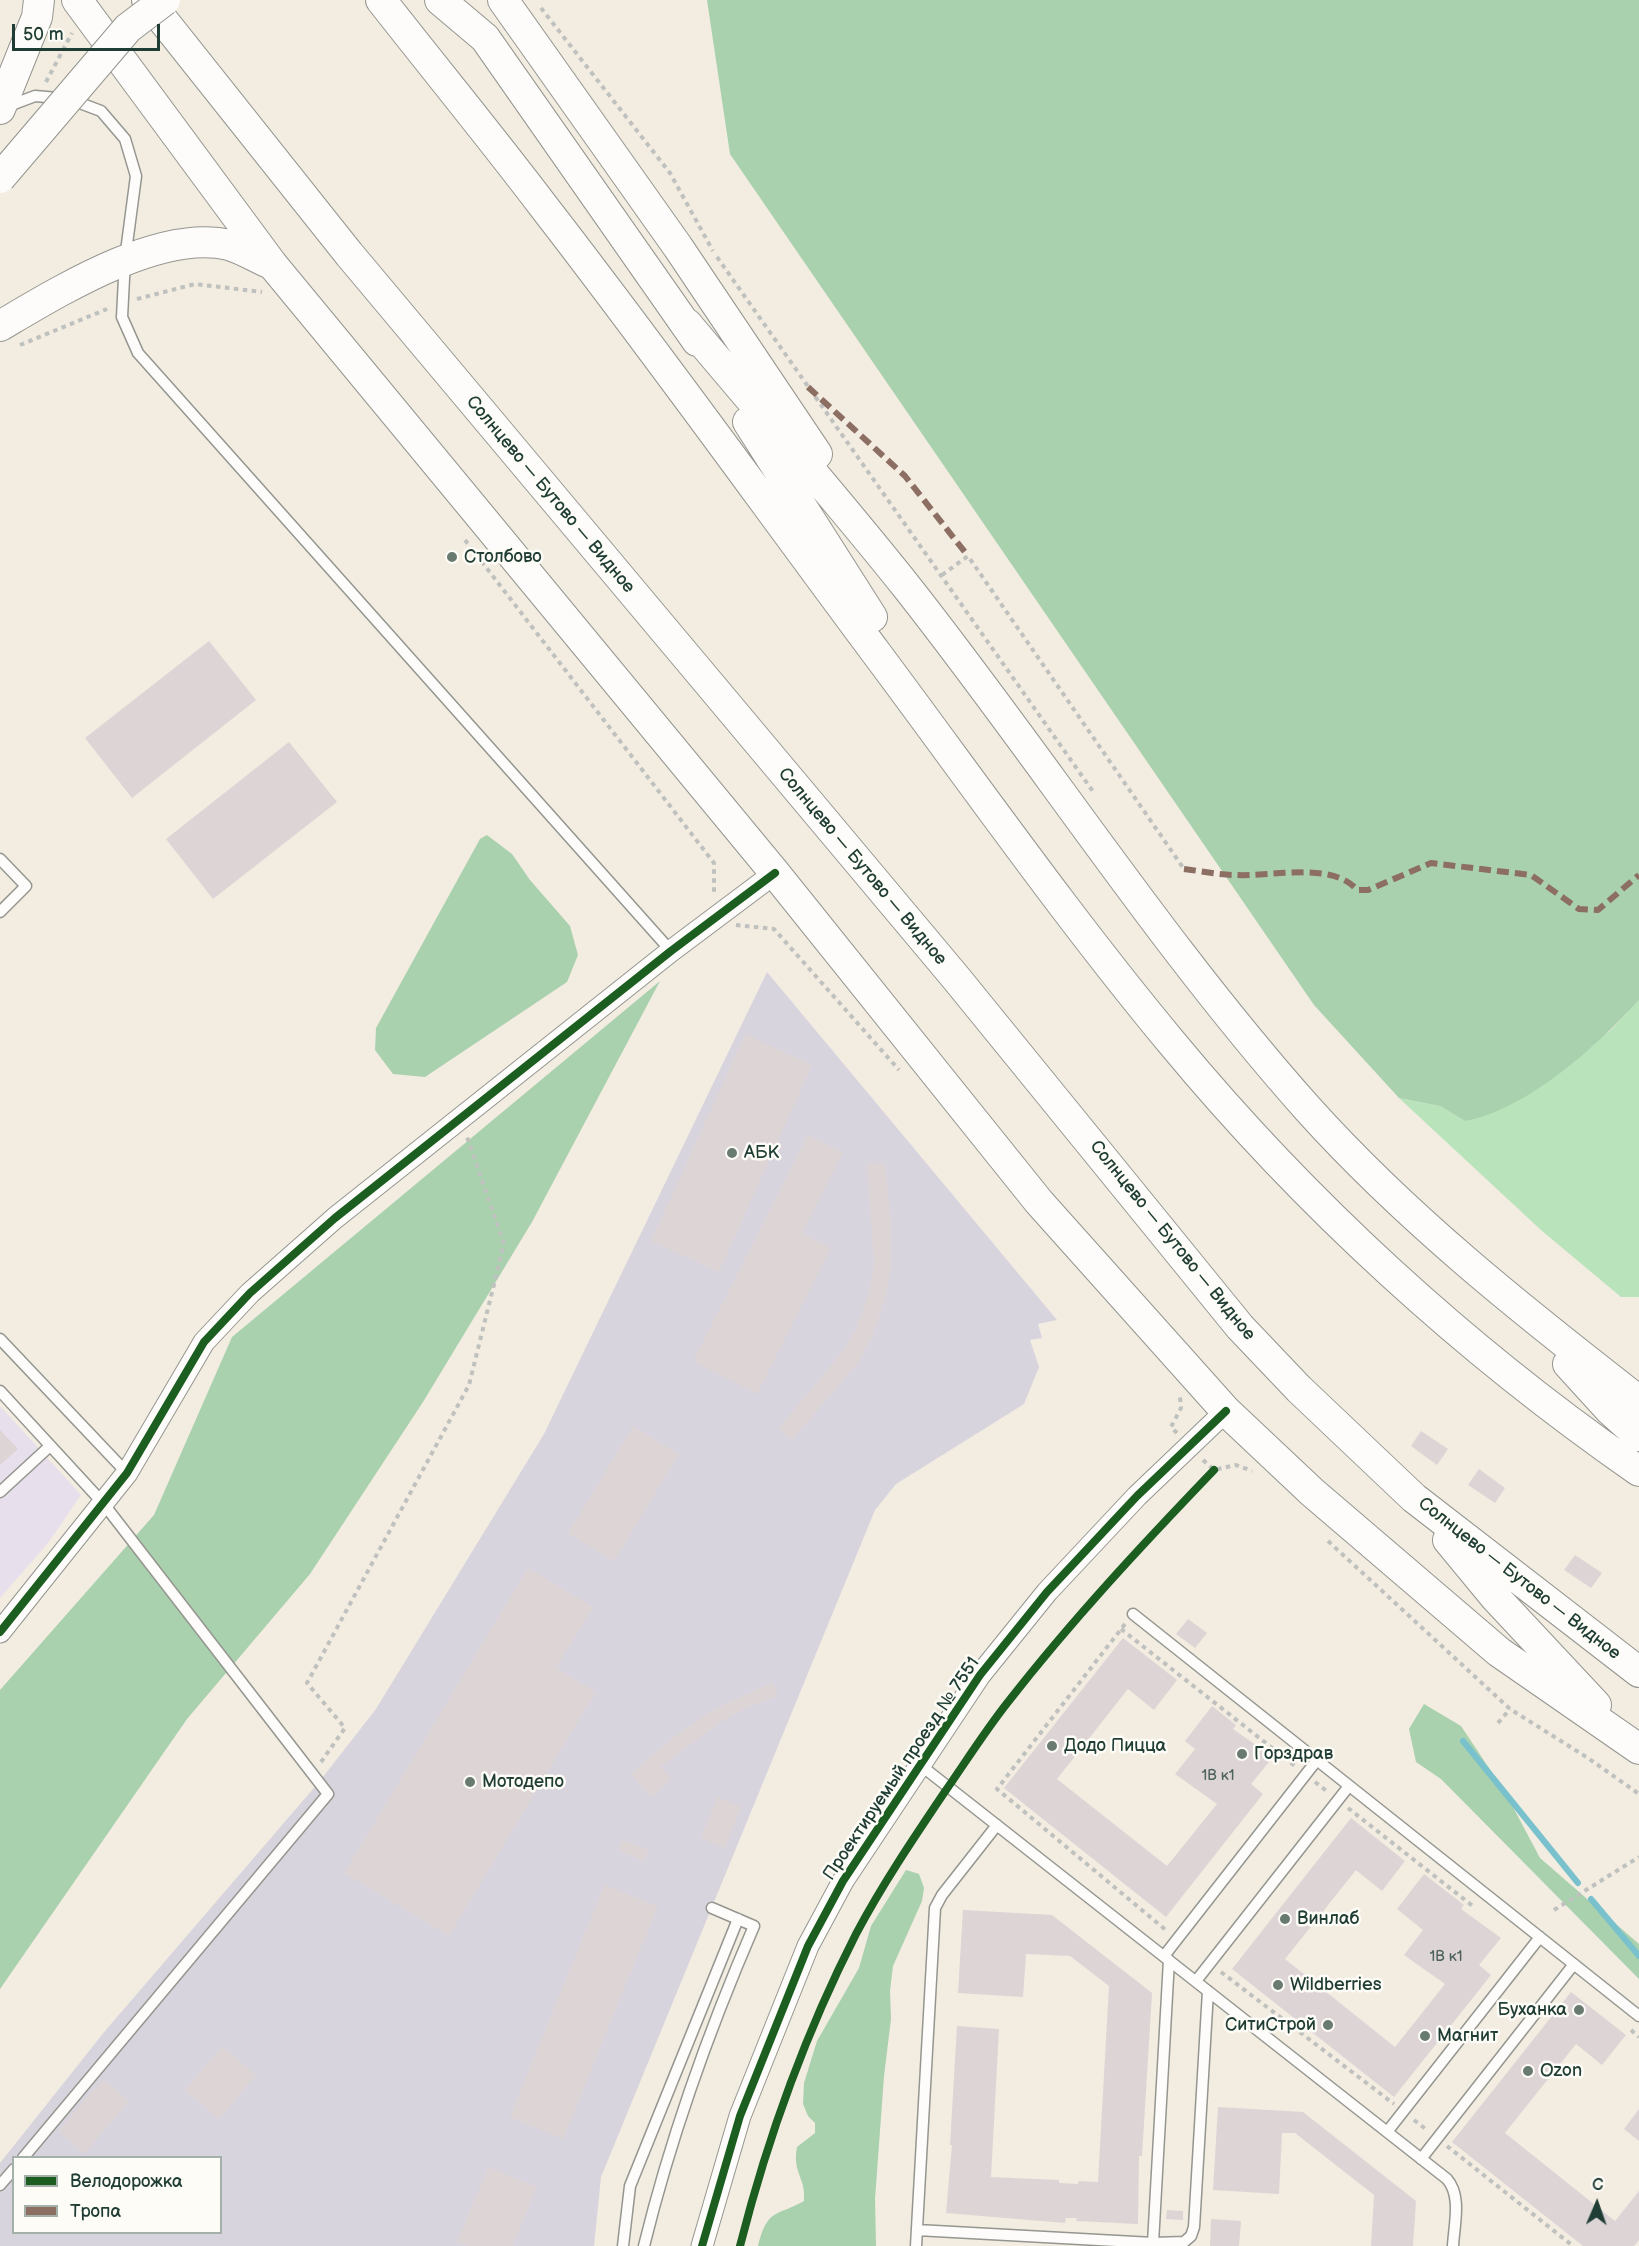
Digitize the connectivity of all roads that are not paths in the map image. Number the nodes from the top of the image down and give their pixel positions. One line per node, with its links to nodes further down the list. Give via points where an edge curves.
1 (39, 0): 8 (main road, via 37,16)
2 (77, 0): 11 (main road)
3 (147, 0): 30 (main road, Солнцево — Бутово — Видное, via 356,263 956,978 1240,1327)
4 (165, 0): 9 (main road, bridge, via 128,28)
5 (381, 0): 15 (main road, via 545,208)
6 (440, 0): 12 (main road, via 485,38)
7 (503, 0): 14 (main road, via 678,247)
8 (0, 109): 10 (lane, via 35,96 69,99 100,111 125,139 136,176)
9 (0, 178)
10 (125, 259): 11 (main road, via 162,246 200,242 229,245); 13 (main road); 19 (lane, via 122,317 138,353)
11 (272, 264): 17 (main road)
12 (687, 324): 14 (main road); 15 (main road)
13 (0, 326)
14 (906, 586): 20 (main road, via 1205,986 1309,1110 1414,1216)
15 (996, 814): 27 (main road, via 1173,1045 1316,1201 1457,1330 1555,1410)
16 (0, 859): 18 (lane, via 26,886)
17 (775, 873): 19 (street); 24 (main road, via 1039,1202)
18 (0, 912)
19 (671, 951): 28 (street, via 335,1218 225,1318 183,1374)
20 (1509, 1300): 23 (main road); 25 (main road, via 1609,1409)
21 (0, 1339): 28 (lane)
22 (0, 1391): 26 (lane)
23 (1639, 1401)
24 (1226, 1411): 35 (main road, via 1312,1492 1499,1652); 37 (street, Проектируемый проезд № 7551, via 1137,1496 1047,1592 980,1675)
25 (1639, 1436)
26 (50, 1446): 29 (lane); 31 (lane)
27 (1639, 1471)
28 (126, 1473): 31 (street)
29 (0, 1492)
30 (1414, 1498): 34 (main road, Солнцево — Бутово — Видное); 35 (main road, via 1495,1597)
31 (103, 1503): 33 (street); 49 (lane, via 327,1794)
32 (1133, 1614): 36 (lane)
33 (0, 1632)
34 (1639, 1672)
35 (1637, 1748)
36 (1317, 1760): 38 (lane); 43 (lane)
37 (919, 1764): 39 (lane); 58 (street, Проектируемый проезд № 7551, via 843,1881 808,1946 741,2116)
38 (1349, 1786): 42 (lane); 45 (lane)
39 (997, 1825): 43 (lane); 53 (lane, via 935,1908)
40 (712, 1908): 41 (lane)
41 (738, 1919): 56 (lane, via 630,2186); 57 (lane, via 754,1926 703,2050 672,2142)
42 (1540, 1937): 44 (lane); 48 (lane)
43 (1167, 1958): 45 (lane); 54 (lane)
44 (1574, 1964): 47 (lane); 50 (lane)
45 (1196, 1981): 46 (lane)
46 (1208, 1991): 48 (lane); 55 (lane, via 1194,2227 1188,2240)
47 (1639, 2016)
48 (1387, 2132): 50 (lane)
49 (24, 2156)
50 (1421, 2158): 60 (lane, via 1454,2188)
51 (12, 2171): 52 (lane)
52 (0, 2185)
53 (917, 2230): 54 (lane); 59 (lane)
54 (1153, 2243): 55 (lane)
55 (1173, 2245)
56 (623, 2246)
57 (644, 2246)
58 (702, 2246)
59 (916, 2246)
60 (1453, 2246)

